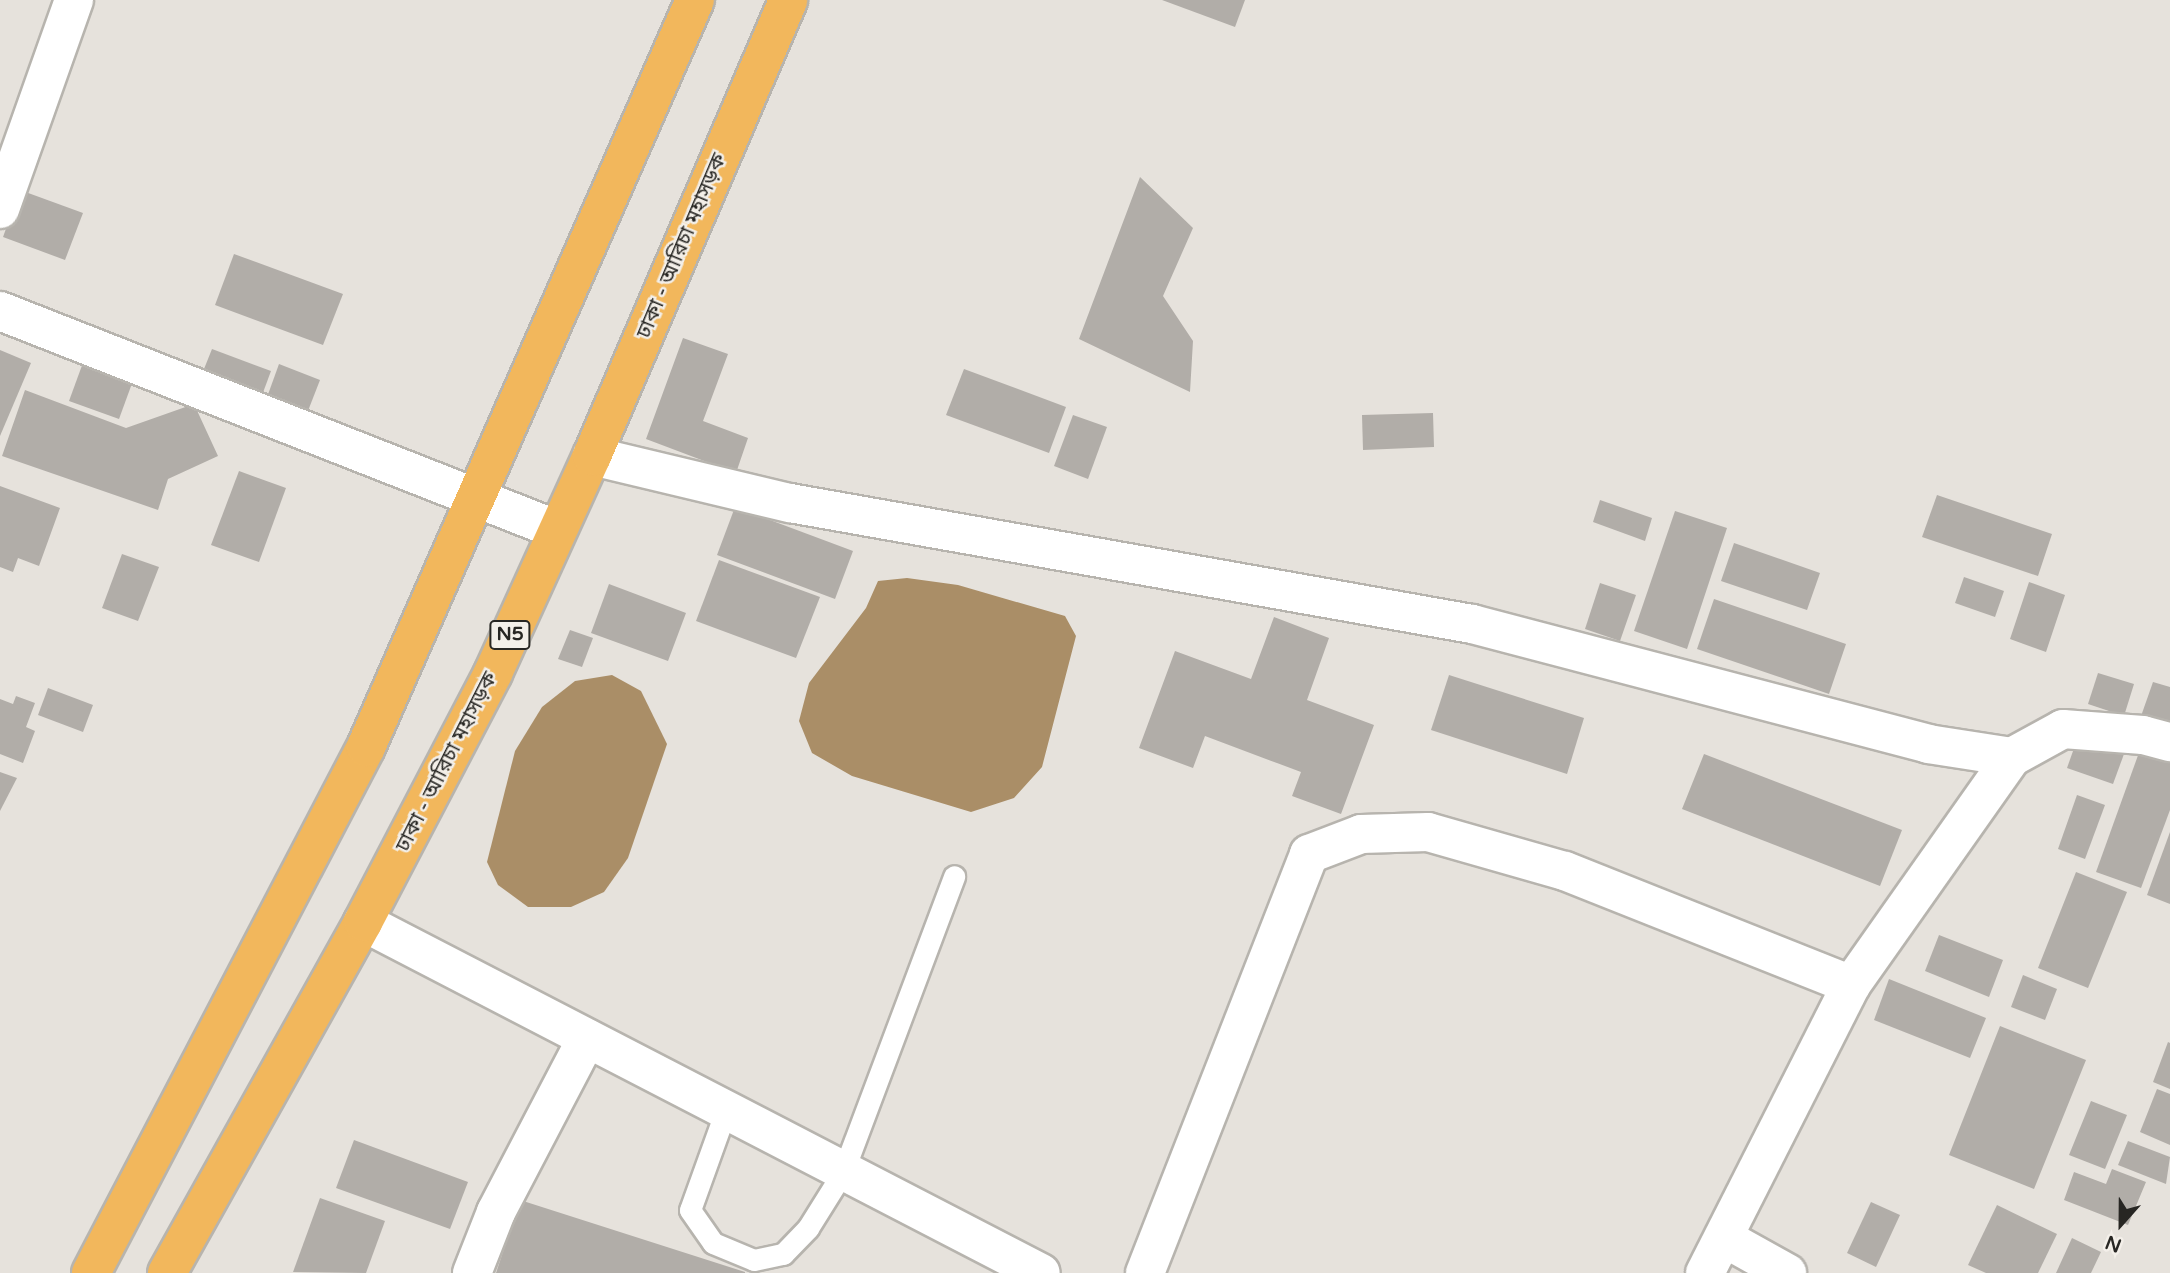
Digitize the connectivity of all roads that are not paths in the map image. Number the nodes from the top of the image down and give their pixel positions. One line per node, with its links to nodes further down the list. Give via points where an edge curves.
1 (74, 0): 4 (street)
2 (695, 0): 7 (highway)
3 (788, 0): 6 (highway, ঢাকা - আরিচা মহাসড়ক / N5)
4 (0, 209)
5 (0, 311): 7 (street)
6 (592, 456): 8 (highway, ঢাকা - আরিচা মহাসড়ক / N5); 10 (street, via 790,503 1472,624 1928,744)
7 (478, 495): 8 (street); 20 (highway, via 366,747)
8 (558, 530): 12 (highway, ঢাকা - আরিচা মহাসড়ক / N5, via 493,673)
9 (2170, 742): 10 (street, via 2143,735 2063,729)
10 (2012, 757): 13 (street)
11 (954, 876): 16 (lane)
12 (363, 922): 14 (street); 18 (highway, ঢাকা - আরিচা মহাসড়ক / N5)
13 (1851, 985): 17 (street); 23 (street, via 1565,871 1428,832 1362,834 1309,854)
14 (587, 1038): 15 (street); 21 (street, via 496,1212)
15 (726, 1110): 16 (street); 16 (lane, via 690,1210 713,1243 754,1260 783,1254 808,1228)
16 (843, 1172): 19 (street)
17 (1726, 1239): 24 (street); 25 (street)
18 (174, 1259)
19 (1002, 1265): 22 (street)
20 (91, 1273)
21 (472, 1273)
22 (1041, 1273)
23 (1145, 1273)
24 (1705, 1273)
25 (1787, 1273)

